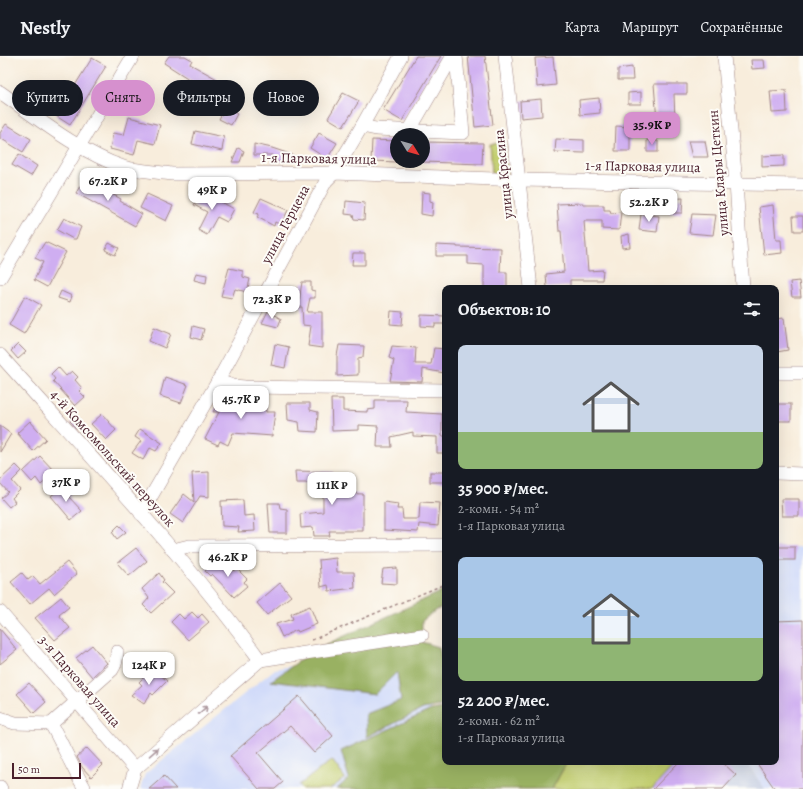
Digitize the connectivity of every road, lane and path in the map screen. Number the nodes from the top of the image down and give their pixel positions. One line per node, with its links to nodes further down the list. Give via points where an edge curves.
1 (401, 56): 7 (street, улица Герцена)
2 (505, 56): 13 (street, улица Красина)
3 (724, 56): 14 (street, улица Клары Цеткин)
4 (129, 58): 11 (street)
5 (454, 58): 8 (street); 10 (street, via 463,133)
6 (0, 92): 11 (street, 1-я Парковая улица)
7 (362, 126): 9 (street); 12 (street, улица Герцена)
8 (411, 128)
9 (390, 130)
10 (430, 132)
11 (78, 146): 12 (street, 1-я Парковая улица, via 110,162 153,172); 16 (street)
12 (334, 173): 13 (street, 1-я Парковая улица); 22 (street, улица Герцена, via 326,181)
13 (520, 180): 14 (street, 1-я Парковая улица); 17 (street, улица Красина)
14 (736, 183): 15 (street, 1-я Парковая улица); 18 (street, улица Клары Цеткин)
15 (803, 185)
16 (0, 278)
17 (531, 285)
18 (743, 285)
19 (0, 355): 26 (street, 4-й Комсомольский переулок)
20 (803, 373): 21 (street)
21 (779, 374)
22 (218, 381): 23 (street, via 245,387); 26 (street, улица Герцена)
23 (442, 390)
24 (779, 473): 25 (street)
25 (803, 474)
26 (141, 514): 28 (street, 4-й Комсомольский переулок)
27 (442, 545): 28 (street, via 189,546)
28 (173, 550): 34 (street, 4-й Комсомольский переулок)
29 (442, 585): 32 (path)
30 (0, 612): 35 (street, 3-я Парковая улица)
31 (422, 635): 34 (street)
32 (306, 643)
33 (117, 652): 35 (street, via 116,665 112,670)
34 (260, 660): 38 (street, one-way to 34)
35 (76, 702): 37 (street); 38 (street, 3-я Парковая улица)
36 (0, 718): 37 (street, via 15,723)
37 (51, 724): 40 (street)
38 (135, 769): 39 (street)
39 (130, 788)
40 (83, 789)

